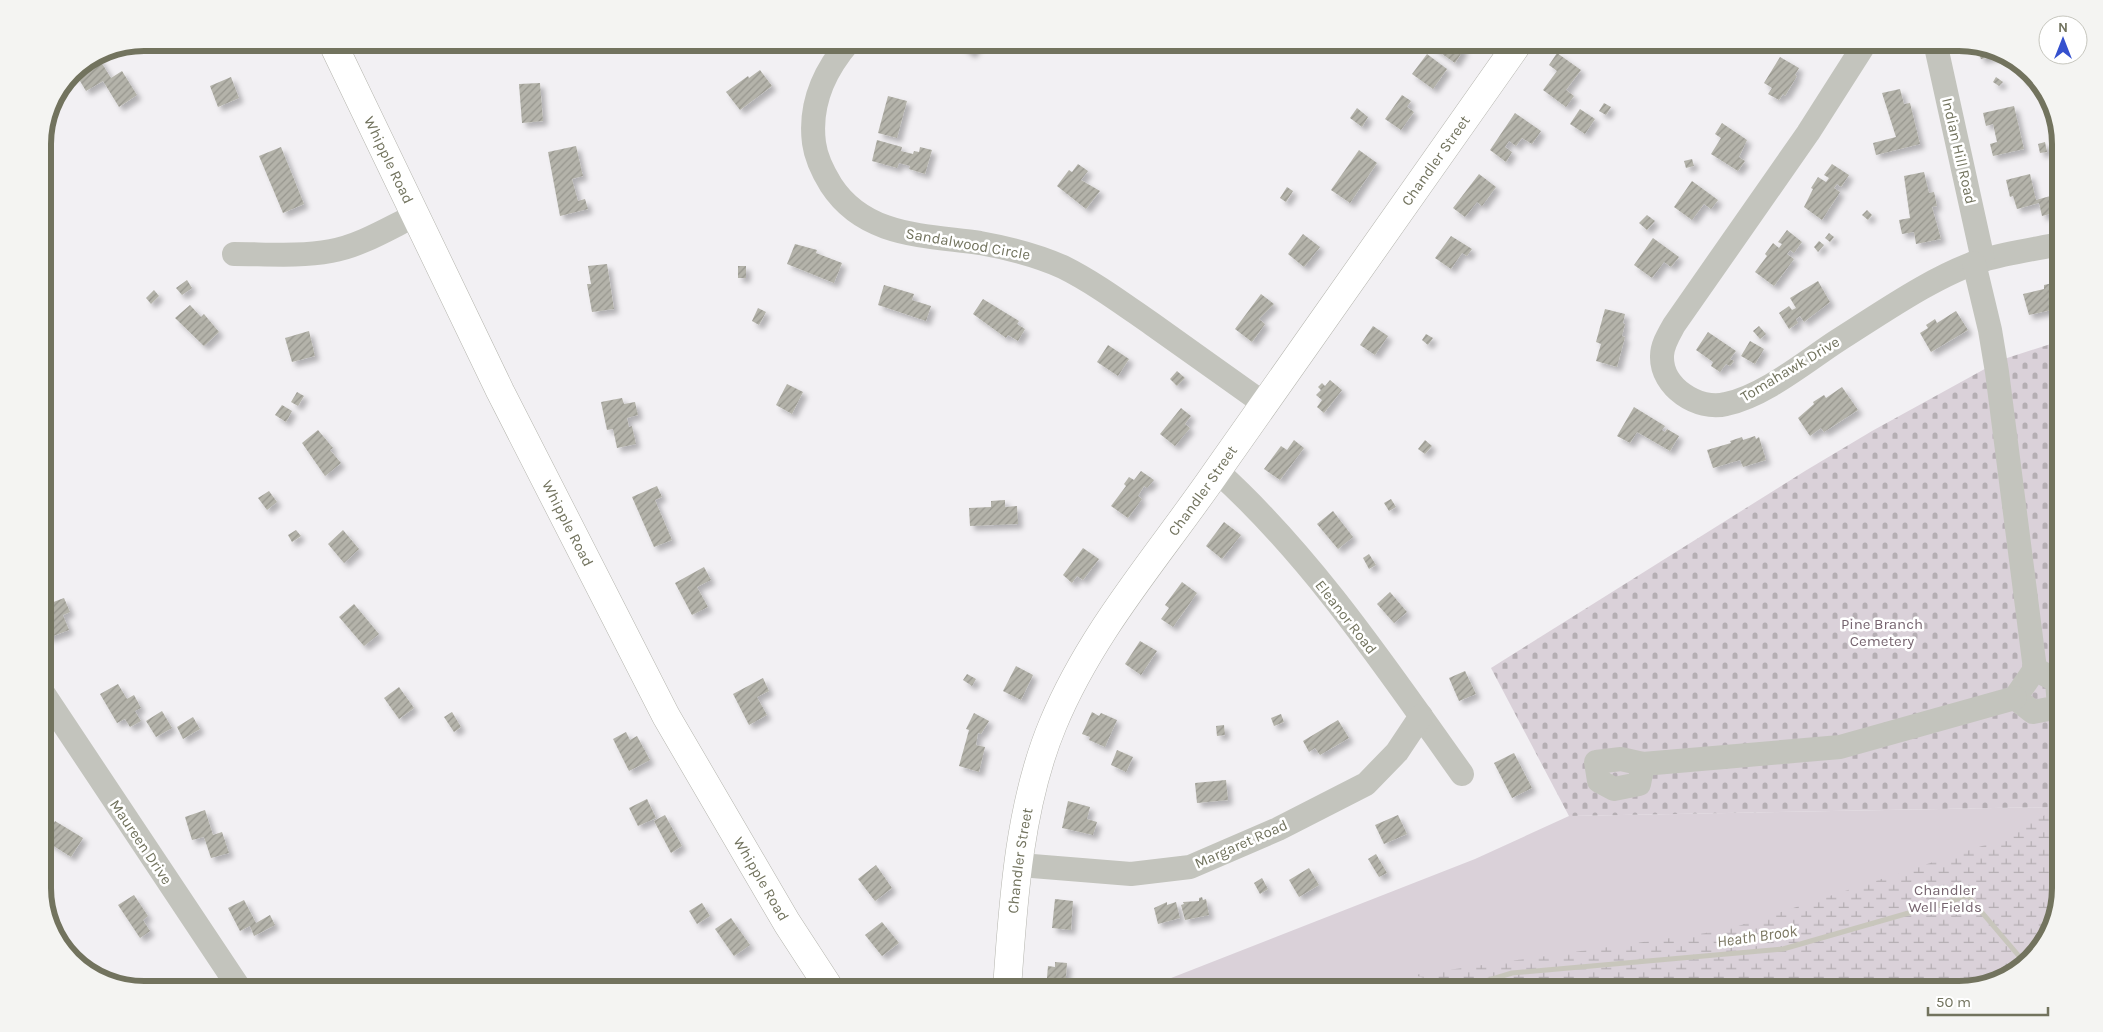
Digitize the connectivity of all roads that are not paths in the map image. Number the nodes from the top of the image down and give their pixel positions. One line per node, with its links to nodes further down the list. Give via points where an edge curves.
1 (336, 51): 6 (main road, Whipple Road)
2 (842, 51): 10 (street, Sandalwood Circle, via 821,86 814,115 814,136 817,156 826,177 853,210 874,224 902,233 1016,250 1064,268 1104,290)
3 (1513, 51): 10 (main road, Chandler Street)
4 (1860, 51): 9 (street, Tomahawk Drive, via 1808,133 1674,325 1662,353 1665,373 1681,392 1702,404 1714,406 1736,402 1759,391 1896,304)
5 (1936, 51): 9 (street, Indian Hill Road)
6 (416, 215): 8 (street, via 365,240 332,251); 22 (main road, Whipple Road, via 500,391 666,716)
7 (2052, 246): 9 (street, Tomahawk Drive)
8 (234, 254)
9 (1979, 262): 12 (street, Indian Hill Road, via 1996,364)
10 (1263, 403): 11 (main road, Chandler Street)
11 (1217, 470): 17 (street, Eleanor Road, via 1278,530); 20 (main road, Chandler Street, via 1104,626 1075,676 1040,762 1025,822)
12 (2035, 669): 13 (street); 14 (street)
13 (2052, 678)
14 (2015, 698): 16 (street, via 2033,712); 18 (street, via 1840,747)
15 (51, 705): 21 (street, Maureen Drive)
16 (2052, 708)
17 (1421, 716): 19 (street, Eleanor Road); 20 (street, Margaret Road, via 1397,752 1366,784 1278,829 1190,867 1131,874)
18 (1643, 764)
19 (1462, 774)
20 (1020, 865): 23 (main road, Chandler Street)
21 (234, 981)
22 (824, 981)
23 (1008, 981)

